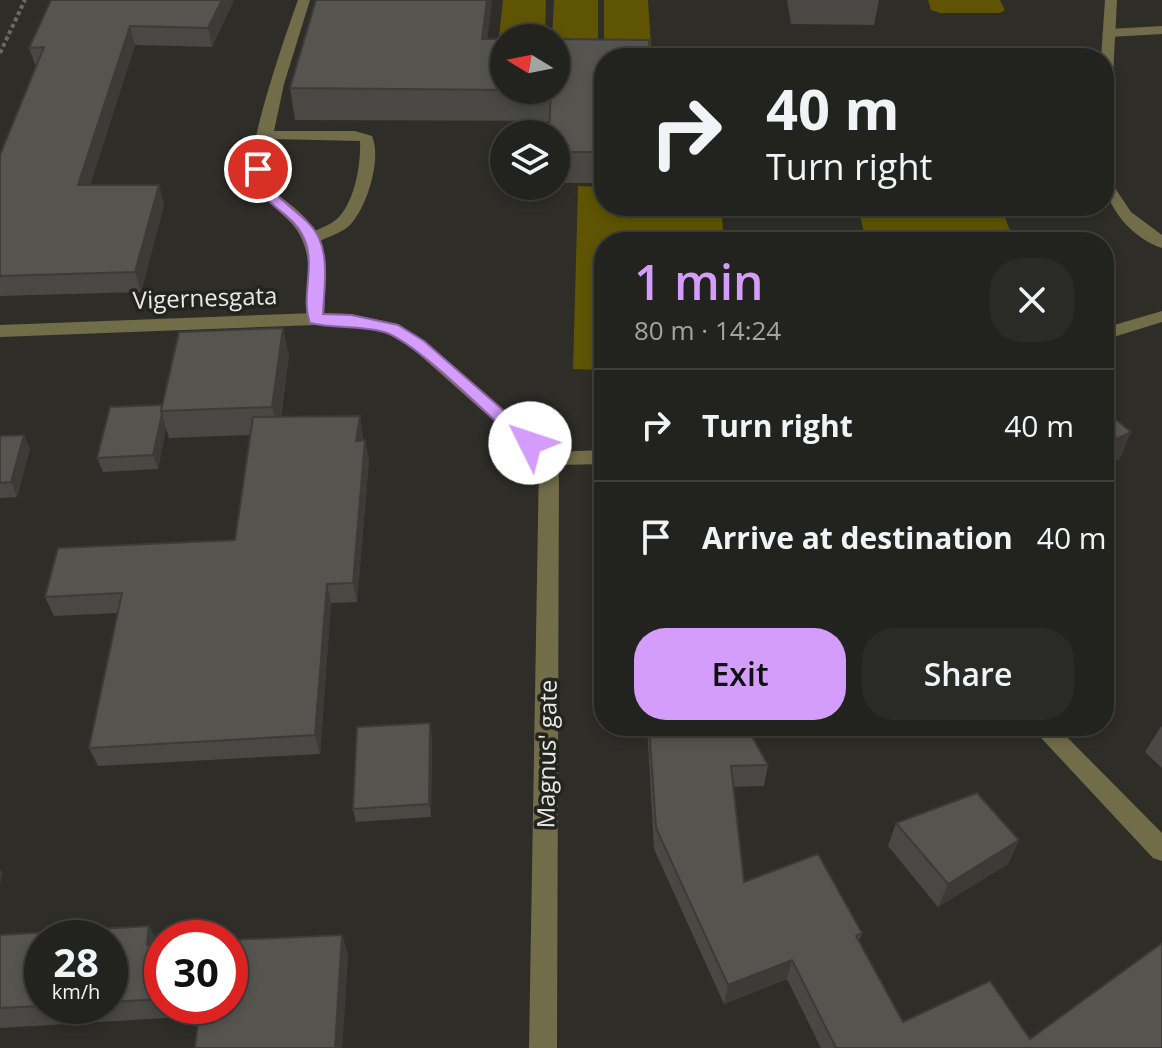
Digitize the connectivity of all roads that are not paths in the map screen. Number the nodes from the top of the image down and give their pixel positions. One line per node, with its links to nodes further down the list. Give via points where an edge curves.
1 (304, 0): 6 (street)
2 (1111, 0): 4 (street)
3 (1162, 30): 4 (street)
4 (1109, 33): 5 (street)
5 (1108, 48)
6 (266, 135): 8 (street, via 259,181); 8 (street, via 367,139 360,186 346,220)
7 (1114, 198): 9 (street, via 1125,215)
8 (312, 239): 11 (street, via 317,262)
9 (1162, 243)
10 (1162, 316): 13 (street)
11 (315, 319): 12 (street, Vigernesgata); 15 (street, Vigernesgata, via 392,328 419,345)
12 (0, 331)
13 (1114, 331)
14 (594, 457): 15 (street)
15 (549, 459): 18 (street, Magnus' gate)
16 (1051, 736): 17 (street)
17 (1162, 850)
18 (543, 1048)

